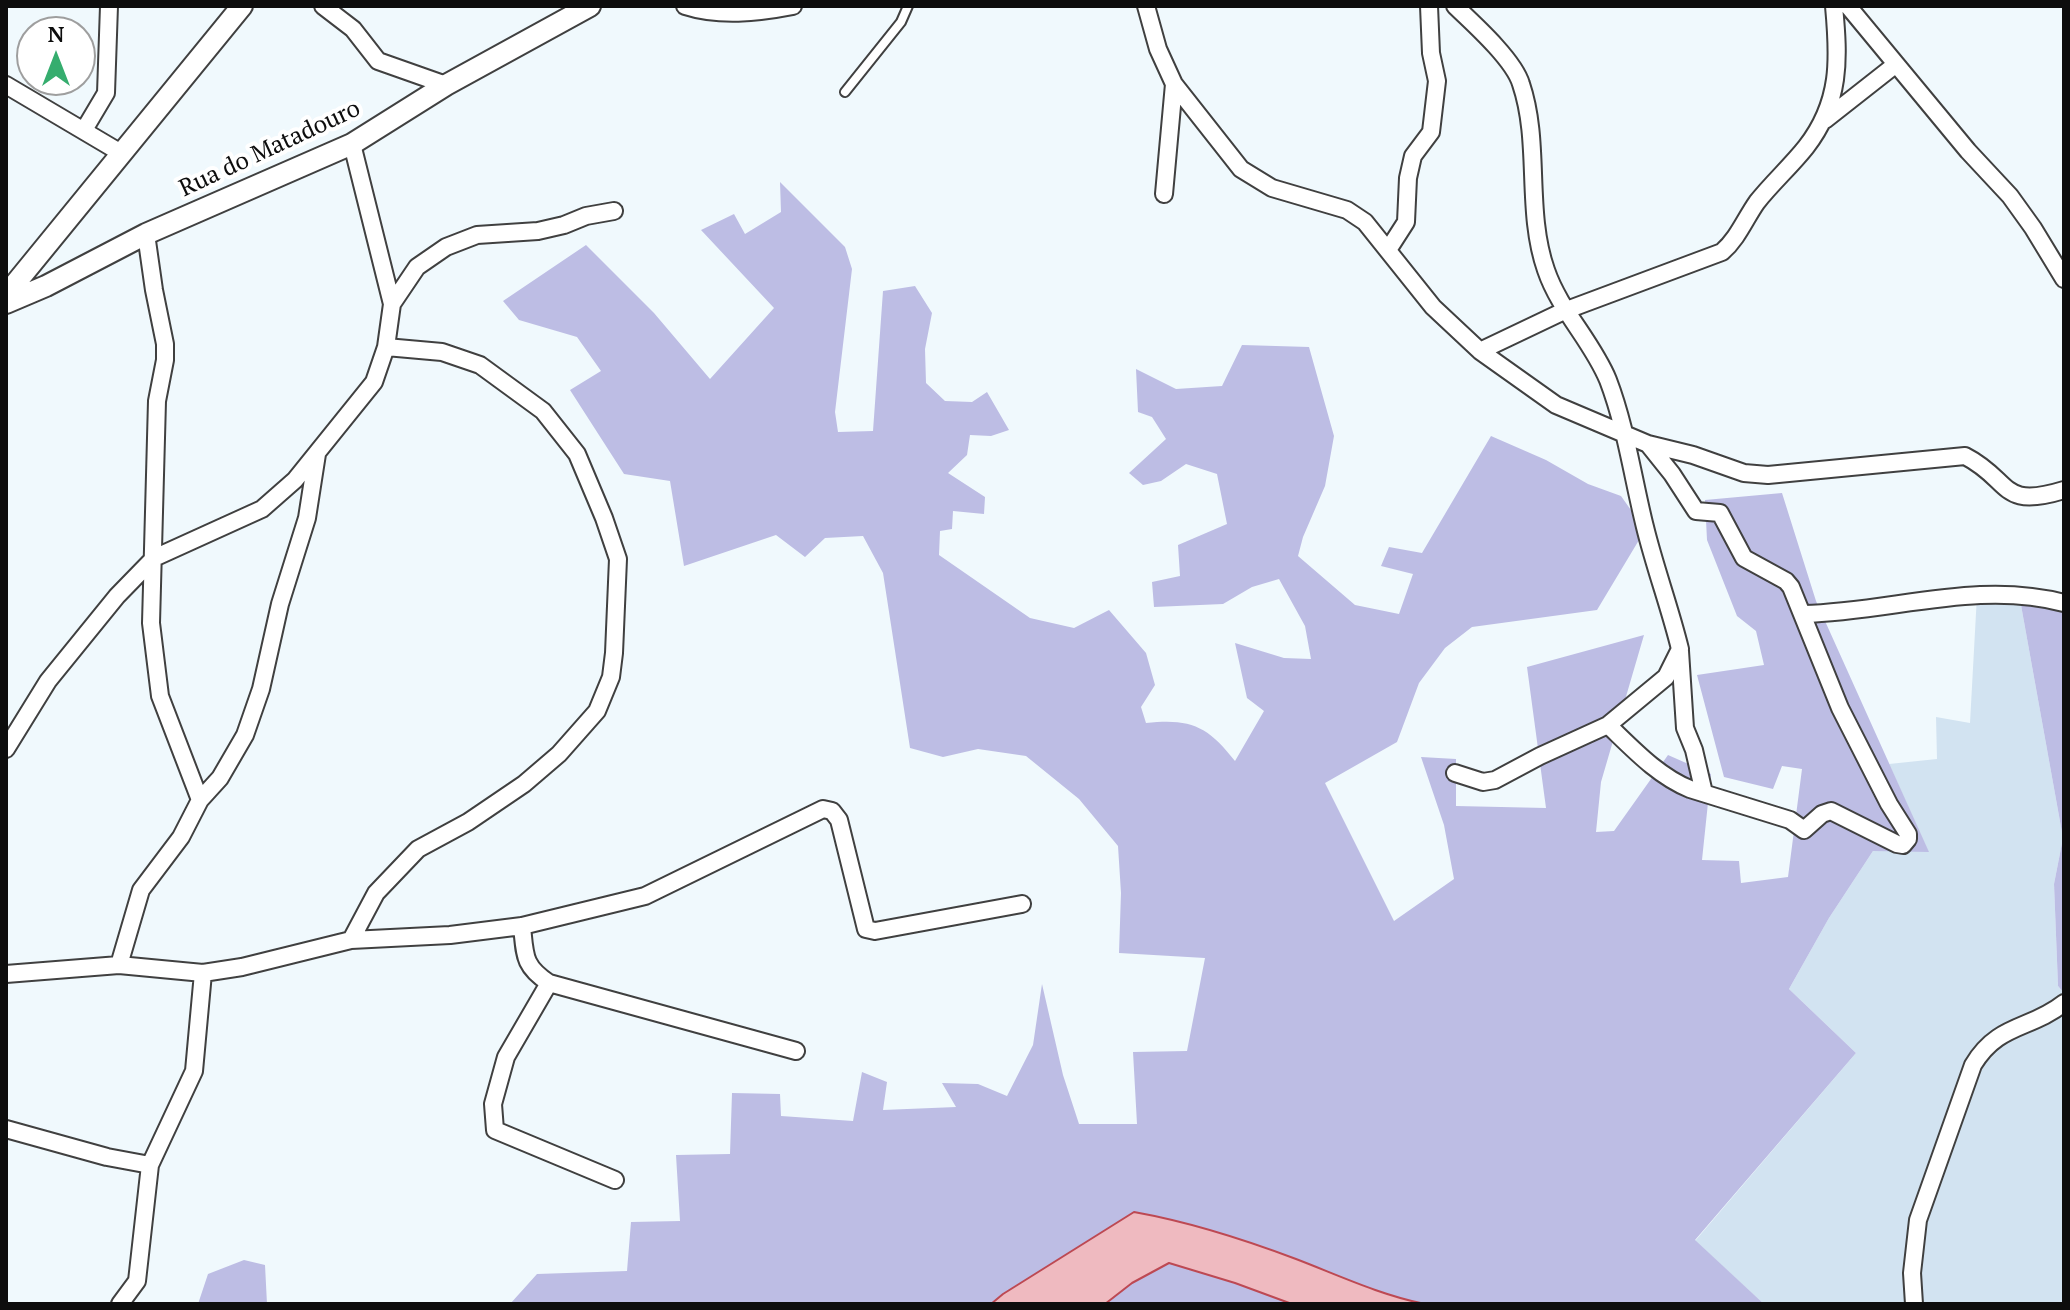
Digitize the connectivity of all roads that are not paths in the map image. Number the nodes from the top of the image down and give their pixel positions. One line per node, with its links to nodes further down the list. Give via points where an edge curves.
1 (109, 6): 19 (street, via 106,93)
2 (242, 6): 21 (street)
3 (323, 6): 16 (street, via 353,29 378,61)
4 (590, 6): 16 (street, Rua do Matadouro)
5 (685, 6): 6 (street, via 737,13)
6 (793, 6)
7 (908, 6): 17 (lane)
8 (1146, 6): 14 (street)
9 (1429, 6): 25 (street, via 1437,81 1431,132 1413,156 1406,222)
10 (1455, 6): 30 (street, via 1521,81 1535,216 1545,269)
11 (1834, 6): 18 (street, via 1838,58)
12 (1848, 6): 13 (street)
13 (1895, 65): 18 (street); 26 (street, via 2010,196)
14 (1174, 84): 22 (street); 25 (street, via 1241,169 1272,188 1347,210)
15 (6, 85): 19 (street)
16 (446, 85): 20 (street, Rua do Matadouro)
17 (845, 92)
18 (1824, 121): 30 (street, via 1722,252)
19 (84, 130): 21 (street)
20 (352, 144): 24 (street, Rua do Matadouro); 29 (street)
21 (121, 153): 27 (street)
22 (1164, 194)
23 (614, 211): 29 (street, via 538,231 477,235 446,247 417,267)
24 (146, 234): 28 (street, Rua do Matadouro); 37 (street, via 165,344 157,401)
25 (1388, 250): 32 (street, via 1433,307)
26 (2064, 279)
27 (6, 295)
28 (6, 303)
29 (392, 304): 31 (street)
30 (1564, 311): 32 (street); 33 (street, via 1608,380)
31 (386, 347): 35 (street, via 374,382); 48 (street, via 442,352 480,365 543,411 577,454 618,559 614,653 597,711 559,754 468,822 418,849 376,893)
32 (1480, 351): 33 (street, via 1556,405)
33 (1623, 434): 34 (street); 40 (street)
34 (1648, 444): 36 (street, via 1744,473 1768,475 1965,456 1980,463 2011,494 2046,496); 39 (street, via 1696,511 1720,513 1739,552 1786,581)
35 (317, 452): 37 (street, via 262,509); 45 (street, via 307,518 261,689 245,735)
36 (2064, 490)
37 (154, 558): 42 (street, via 48,681); 45 (street, via 151,623 160,696)
38 (2064, 603): 39 (street, via 2019,594 1959,596)
39 (1804, 614): 44 (street, via 1840,708 1908,834 1906,843 1897,844 1831,811 1804,830 1790,820)
40 (1680, 649): 41 (street, via 1666,677); 44 (street, via 1685,728)
41 (1608, 725): 43 (street, via 1495,780 1483,782); 44 (street, via 1674,783)
42 (6, 749)
43 (1455, 773)
44 (1704, 793)
45 (200, 800): 49 (street, via 181,837 141,890)
46 (1022, 904): 47 (street, via 866,929 839,820 823,809 645,896)
47 (522, 926): 48 (street); 52 (street, via 526,962)
48 (351, 940): 50 (street)
49 (119, 965): 50 (street); 51 (street)
50 (203, 973): 56 (street, via 194,1071)
51 (6, 974)
52 (549, 983): 54 (street); 57 (street, via 506,1057 493,1104 495,1130)
53 (2064, 1003): 59 (street, via 2049,1015 1997,1036 1973,1065 1918,1220)
54 (796, 1051)
55 (6, 1129): 56 (street)
56 (150, 1165): 58 (street, via 137,1281)
57 (615, 1180)
58 (120, 1304)
59 (1914, 1304)

